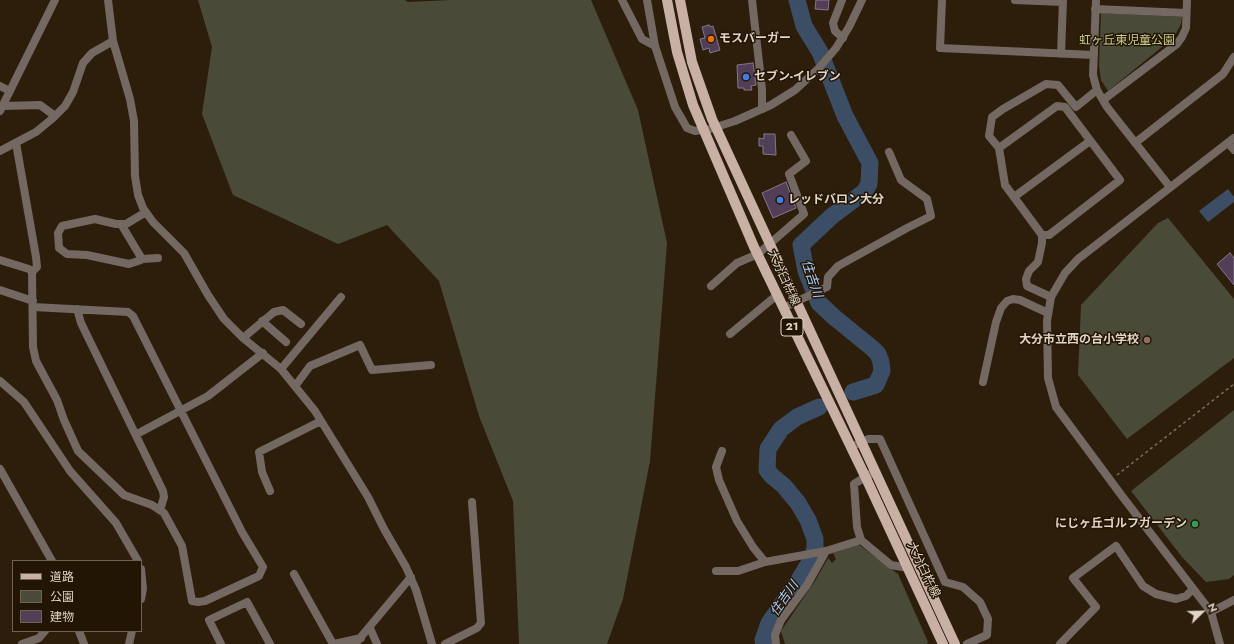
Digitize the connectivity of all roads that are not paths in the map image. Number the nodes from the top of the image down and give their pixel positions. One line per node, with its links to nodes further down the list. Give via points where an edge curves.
1 (55, 0): 25 (street)
2 (108, 0): 18 (street)
3 (622, 0): 19 (street, via 642,39)
4 (647, 0): 19 (street)
5 (667, 0): 31 (main road, 大分臼杵線 / 21, via 681,68)
6 (680, 0): 30 (main road, 大分臼杵線 / 21, via 692,62 703,99)
7 (752, 0): 28 (street)
8 (842, 0): 17 (street, via 833,23 835,31)
9 (862, 0): 17 (street)
10 (942, 0): 20 (street, via 940,48)
11 (1015, 0): 14 (street)
12 (1096, 0): 15 (street)
13 (1187, 0): 16 (street)
14 (1063, 1): 20 (street)
15 (1096, 9): 16 (street); 21 (street)
16 (1186, 13): 26 (street, via 1186,28 1177,44)
17 (843, 38): 28 (street, via 833,53 795,90)
18 (113, 41): 29 (street, via 92,53 83,63 73,92); 43 (street, via 130,99 134,121 135,176 138,195)
19 (656, 46): 31 (street, via 684,124 689,130)
20 (1061, 54): 21 (street)
21 (1094, 55): 24 (street, via 1093,75)
22 (1234, 57): 36 (street, via 1223,74)
23 (0, 86): 25 (street)
24 (1097, 90): 26 (street); 37 (street, via 1076,107 1058,85 1046,84 1002,109 992,117 989,136)
25 (10, 91): 27 (street)
26 (1103, 100): 36 (street)
27 (1, 108): 29 (street, via 40,105)
28 (762, 109): 30 (street)
29 (55, 116): 35 (street, via 36,132)
30 (716, 127): 31 (street); 46 (main road, 大分臼杵線 / 21)
31 (704, 130): 47 (main road, 大分臼杵線 / 21)
32 (791, 135): 46 (street, via 806,162 789,174 804,214)
33 (1231, 140): 38 (street); 41 (street)
34 (1090, 141): 37 (street, via 1065,107 1057,106); 42 (street); 45 (street, via 1120,180 1049,235)
35 (16, 143): 39 (street); 51 (street, via 36,257 37,268)
36 (1135, 143): 41 (street)
37 (999, 148): 42 (street, via 1005,185)
38 (1234, 150)
39 (0, 151)
40 (889, 152): 57 (street, via 901,180 927,198 931,216 838,266 828,277 827,287)
41 (1170, 187): 56 (street, via 1078,259 1065,273)
42 (1014, 197): 45 (street)
43 (146, 212): 44 (street); 65 (street, via 180,248 216,309)
44 (121, 224): 49 (street); 49 (street, via 95,219 62,226 58,232 59,248 67,254 87,255 129,264)
45 (1042, 235): 56 (street, via 1038,262 1029,271 1027,286)
46 (769, 245): 47 (street); 57 (main road, 大分臼杵線 / 21)
47 (758, 254): 52 (street, via 737,263); 54 (main road, 大分臼杵線 / 21)
48 (158, 258): 49 (street)
49 (142, 259)
50 (0, 260): 51 (street)
51 (32, 272): 58 (street)
52 (711, 286)
53 (0, 290): 58 (street)
54 (777, 295): 59 (main road, 大分臼杵線 / 21); 64 (street)
55 (340, 297): 69 (street)
56 (1051, 297): 61 (street)
57 (796, 303): 59 (street); 76 (main road, 大分臼杵線 / 21)
58 (33, 304): 60 (street); 84 (street, via 36,360 57,400 78,451 124,495)
59 (783, 308): 77 (main road, 大分臼杵線 / 21)
60 (77, 309): 73 (street, via 128,312 133,316); 75 (street, via 81,323)
61 (1048, 313): 71 (street, via 1013,299 1001,308); 95 (street, via 1048,378 1056,406)
62 (262, 321): 63 (street, via 274,312 283,310); 65 (street); 66 (street)
63 (301, 324)
64 (730, 334)
65 (243, 338): 67 (street)
66 (286, 342)
67 (263, 353): 69 (street); 73 (street, via 222,386)
68 (431, 365): 72 (street, via 372,370 360,345 310,366)
69 (281, 369): 72 (street)
70 (0, 381): 88 (street, via 24,402 70,471 116,523)
71 (983, 382)
72 (296, 385): 74 (street)
73 (182, 411): 75 (street); 84 (street, via 242,532 263,567 259,576 204,601 192,601 181,540)
74 (321, 421): 82 (street, via 259,452 262,472); 93 (street, via 368,497)
75 (137, 434): 84 (street, via 164,495)
76 (862, 442): 77 (street); 80 (main road, 大分臼杵線 / 21); 116 (street, via 880,439 945,582 963,588 980,602 988,619 987,635)
77 (851, 447): 81 (main road, 大分臼杵線 / 21)
78 (722, 451): 89 (street, via 716,467 719,480 737,521)
79 (0, 469): 87 (street)
80 (875, 471): 81 (street); 115 (main road, 大分臼杵線 / 21)
81 (865, 476): 85 (street, via 854,484 857,527); 90 (main road, 大分臼杵線 / 21)
82 (270, 491)
83 (472, 502): 112 (street, via 481,623)
84 (160, 510)
85 (861, 540): 86 (street); 90 (street, via 891,565)
86 (823, 552): 89 (street); 113 (street, via 807,585 781,620 775,635)
87 (51, 560)
88 (137, 560)
89 (766, 562): 91 (street, via 738,571)
90 (908, 568): 114 (main road, 大分臼杵線 / 21)
91 (716, 572)
92 (294, 574): 109 (street)
93 (411, 577): 99 (street); 111 (street)
94 (142, 579): 96 (street)
95 (1193, 589): 98 (street); 117 (street, via 1186,596 1176,598 1156,594 1143,586 1116,546 1073,578 1096,607)
96 (142, 594)
97 (1234, 600): 98 (street)
98 (1211, 612): 118 (street)
99 (370, 628): 103 (street); 110 (street)
100 (79, 632): 105 (street)
101 (132, 632): 106 (street)
102 (42, 638): 104 (street)
103 (358, 641): 109 (street)
104 (22, 644)
105 (84, 644)
106 (129, 644)
107 (221, 644): 108 (street, via 209,620 247,602)
108 (270, 644)
109 (333, 644)
110 (376, 644)
111 (432, 644)
112 (445, 644)
113 (776, 644)
114 (943, 644)
115 (955, 644)
116 (967, 644)
117 (1060, 644)
118 (1220, 644)

